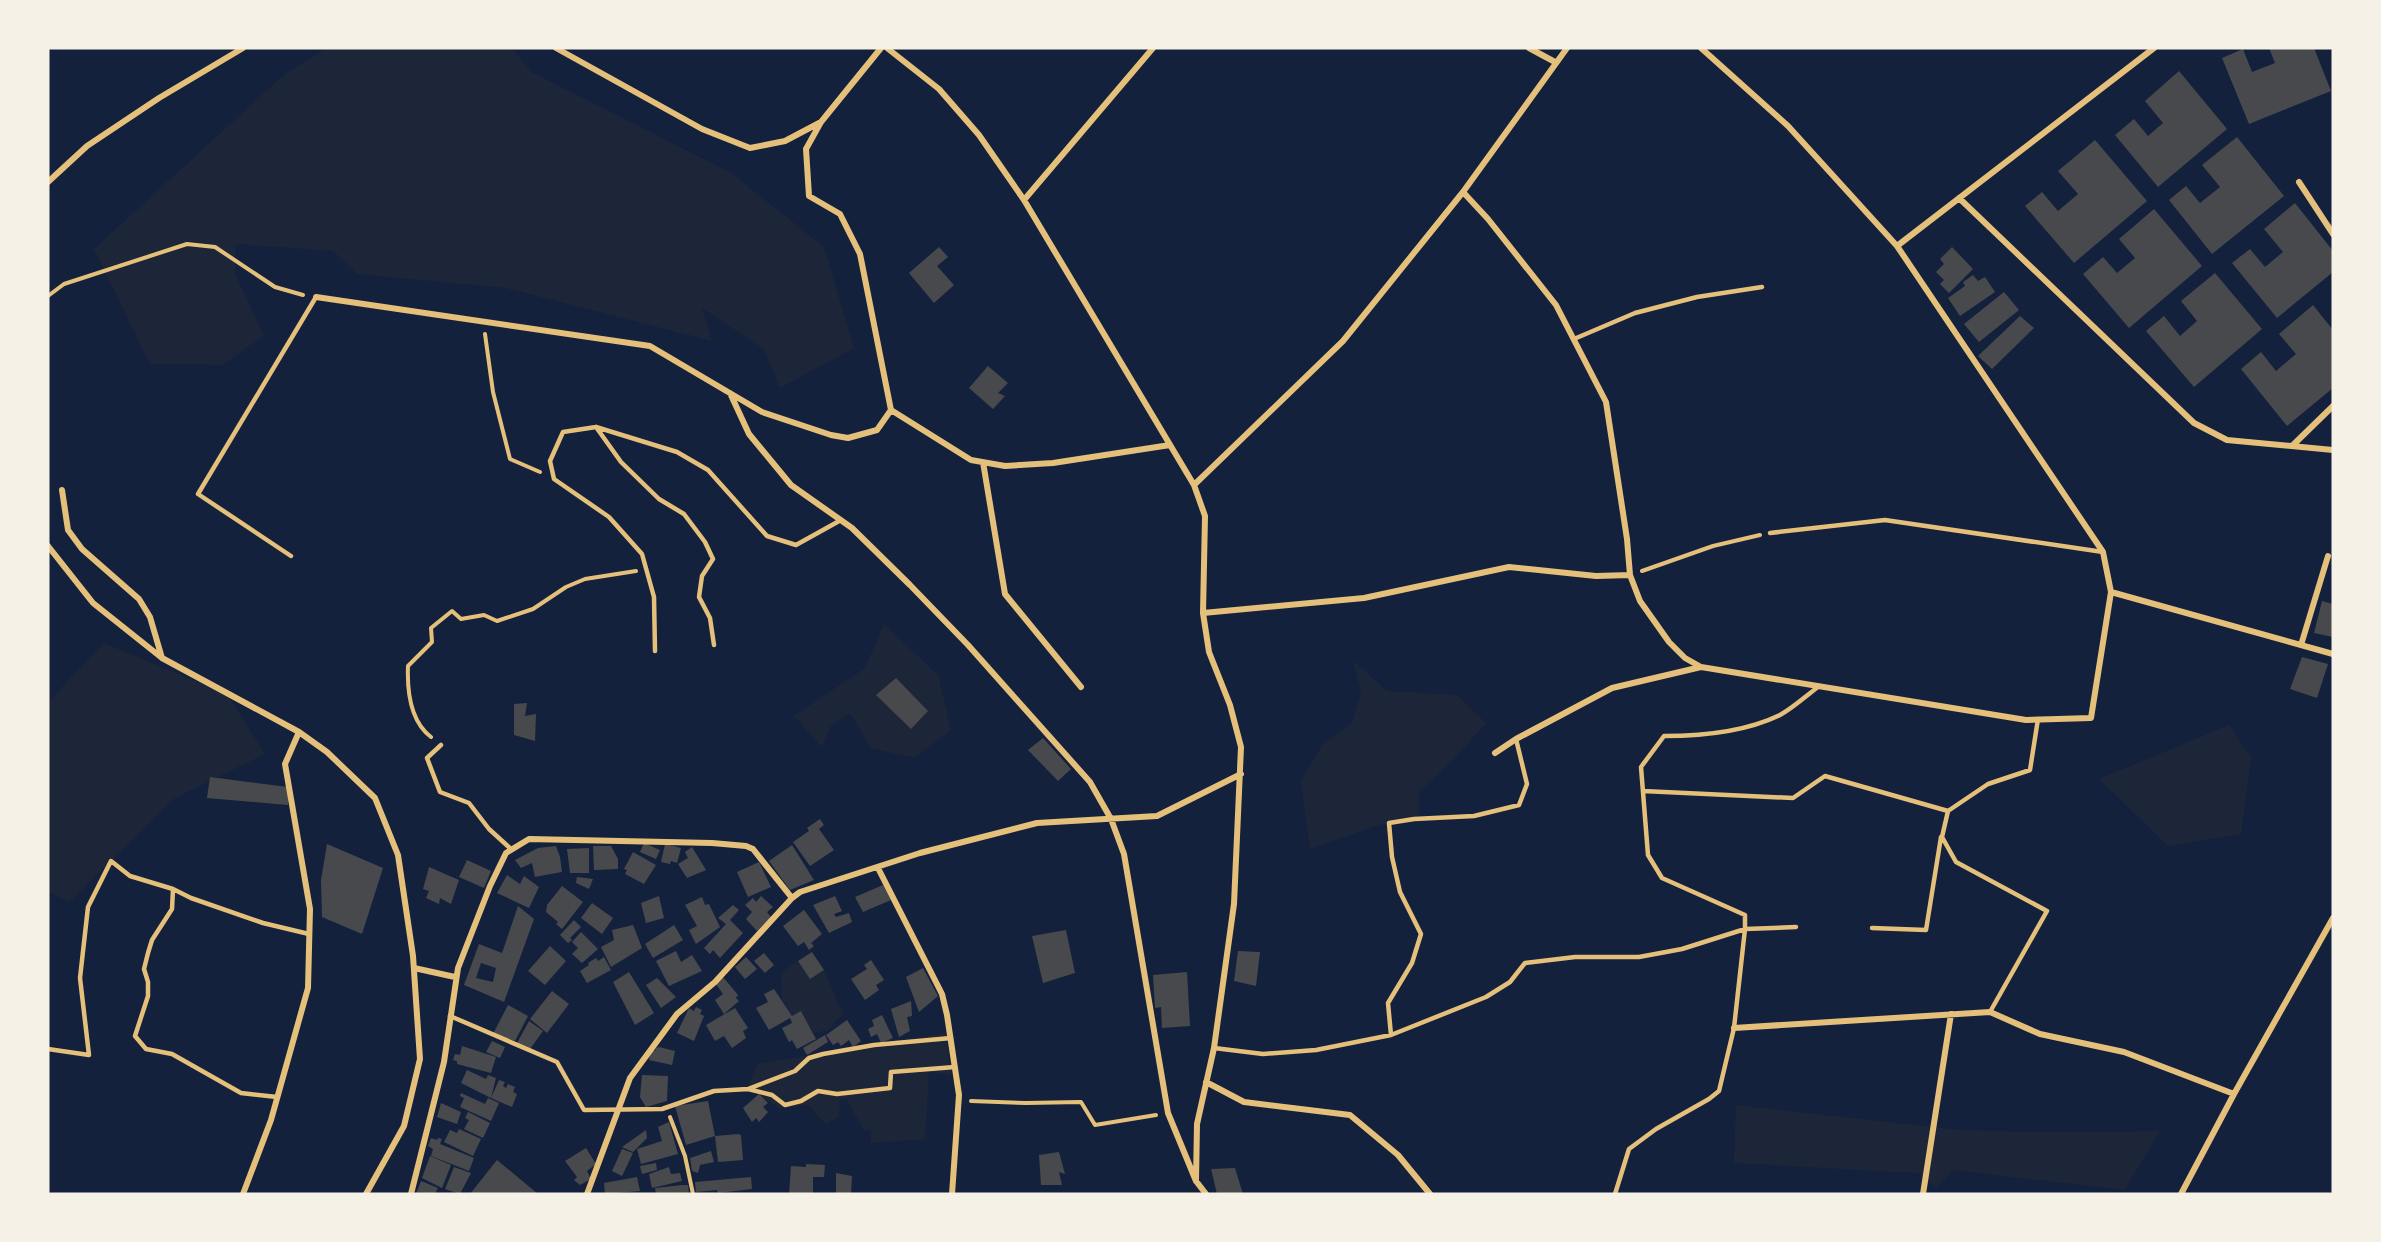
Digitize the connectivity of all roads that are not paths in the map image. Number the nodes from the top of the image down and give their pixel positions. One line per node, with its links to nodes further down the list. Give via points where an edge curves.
1 (243, 48): 12 (street, via 87,146)
2 (556, 48): 11 (street, via 702,129 750,148 785,141)
3 (881, 48): 11 (street)
4 (887, 48): 16 (street, via 939,90 979,135)
5 (1153, 48): 16 (street)
6 (1529, 48): 10 (street)
7 (1567, 48): 10 (street)
8 (1701, 48): 18 (street, via 1788,126)
9 (2154, 48): 15 (street)
10 (1555, 62): 14 (street)
11 (821, 122): 24 (street, via 806,149 809,196 840,214 860,254)
12 (48, 182)
13 (2299, 182): 17 (street)
14 (1463, 192): 21 (street, via 1556,305); 30 (street, via 1343,341)
15 (1959, 198): 18 (street); 27 (street, via 2194,423 2227,440)
16 (1024, 200): 26 (street)
17 (2333, 234)
18 (1897, 246): 35 (street)
19 (1762, 287): 21 (lane, via 1697,297 1635,313)
20 (316, 297): 22 (street, via 650,345); 36 (lane, via 198,494)
21 (1574, 339): 38 (street, via 1606,402)
22 (730, 393): 24 (street, via 762,412 848,438 877,430); 32 (street, via 749,434 791,485)
23 (2333, 406): 27 (street)
24 (891, 410): 29 (street, via 971,460)
25 (596, 427): 32 (lane, via 677,452 708,470 767,536 796,545); 41 (lane, via 621,462 659,499 684,514 705,542 713,559 702,576 699,597 710,618); 43 (lane, via 563,432 550,460 554,479 609,518 642,554 654,597)
26 (1170, 445): 29 (street, via 1053,463 1005,466); 30 (street)
27 (2292, 446): 28 (street)
28 (2333, 450)
29 (983, 462): 47 (street, via 1005,594)
30 (1194, 485): 40 (street, via 1205,516)
31 (62, 490): 45 (street, via 68,530 82,549 139,599 150,617)
32 (841, 520): 57 (street, via 968,645 1090,782)
33 (1770, 533): 35 (lane, via 1885,520)
34 (48, 546): 45 (street, via 93,603)
35 (2103, 552): 39 (street)
36 (291, 556)
37 (2328, 556): 42 (street)
38 (1630, 575): 40 (street, via 1596,576 1509,567 1364,598); 46 (street, via 1640,602 1669,642)
39 (2111, 592): 42 (street); 49 (street, via 2091,718)
40 (1203, 613): 54 (street, via 1209,652 1242,747)
41 (714, 645)
42 (2301, 645): 44 (street)
43 (655, 651)
44 (2333, 654)
45 (162, 658): 50 (street)
46 (1701, 667): 48 (street); 51 (street, via 1612,688)
47 (1081, 687)
48 (1818, 687): 49 (street); 55 (lane, via 1781,714 1749,727 1694,736 1664,736 1641,767)
49 (2038, 719): 56 (lane, via 2030,770 1988,784)
50 (299, 732): 67 (street, via 285,764 310,909); 68 (street, via 327,752 375,798 398,855)
51 (1516, 738): 53 (street); 74 (lane, via 1527,784 1518,805 1474,816 1389,824 1400,892 1421,934 1412,963 1388,1003)
52 (441, 745): 59 (lane, via 428,758 440,792 470,803 489,829)
53 (1496, 753)
54 (1241, 774): 57 (street, via 1157,816); 76 (street, via 1234,904)
55 (1643, 791): 56 (lane, via 1793,798 1825,776); 66 (lane, via 1648,855 1662,878 1745,915)
56 (1948, 811): 58 (lane)
57 (1111, 819): 60 (street, via 1037,823); 84 (street, via 1124,854 1168,1113)
58 (1942, 837): 65 (lane, via 1926,930); 70 (lane, via 1956,862 2047,911)
59 (511, 849): 62 (street, via 529,838 746,846 753,849); 69 (street, via 487,891)
60 (878, 868): 62 (street); 75 (street, via 942,994)
61 (173, 889): 67 (lane, via 263,922); 77 (lane, via 130,876 111,861 88,907 80,978 89,1055); 82 (lane, via 172,909 148,953 144,969 148,996 135,1036 146,1049 172,1054 241,1093)
62 (792, 897): 83 (street, via 715,982 677,1014 630,1078)
63 (2333, 918): 81 (street)
64 (1796, 927): 66 (lane)
65 (1872, 928)
66 (1745, 929): 73 (lane); 74 (lane, via 1682,949 1639,957 1575,957 1525,963 1510,982 1486,998)
67 (309, 934): 82 (street, via 308,988)
68 (414, 968): 69 (street); 86 (street, via 420,1059 404,1126)
69 (456, 977): 72 (street)
70 (1990, 1012): 71 (street); 81 (street, via 2040,1034 2124,1052)
71 (1951, 1014): 73 (street); 93 (street)
72 (450, 1016): 83 (lane, via 557,1062 584,1110); 87 (street, via 444,1062)
73 (1734, 1028): 92 (lane, via 1719,1091 1629,1149)
74 (1391, 1035): 76 (lane, via 1316,1050 1263,1054)
75 (951, 1038): 78 (street); 80 (lane, via 874,1045 816,1056 795,1071)
76 (1214, 1048): 79 (street)
77 (48, 1049)
78 (954, 1067): 80 (lane, via 891,1072 890,1088 837,1094 818,1091 785,1105 772,1095); 89 (street, via 958,1101)
79 (1206, 1082): 84 (street, via 1197,1124); 91 (street, via 1244,1102 1350,1115 1398,1155)
80 (748, 1089): 83 (lane, via 714,1091 667,1107)
81 (2234, 1094): 94 (street)
82 (277, 1097): 85 (street)
83 (619, 1110): 88 (street)
84 (1196, 1181): 90 (street)
85 (243, 1194)
86 (366, 1194)
87 (411, 1194)
88 (587, 1194)
89 (952, 1194)
90 (1206, 1194)
91 (1430, 1194)
92 (1615, 1194)
93 (1923, 1194)
94 (2181, 1194)

